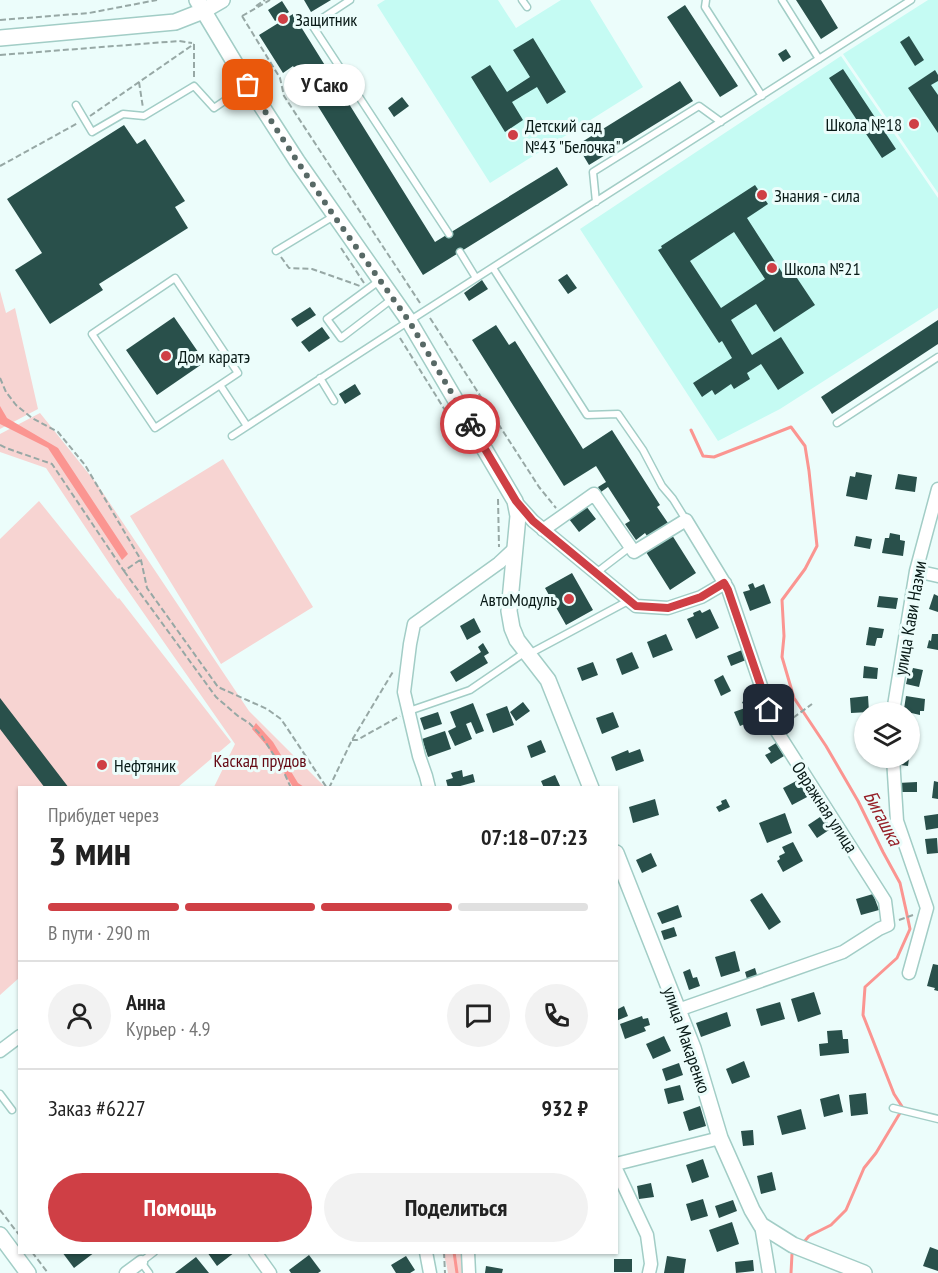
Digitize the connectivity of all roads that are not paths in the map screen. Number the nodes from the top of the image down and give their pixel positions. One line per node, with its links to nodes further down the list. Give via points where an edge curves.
1 (222, 0): 7 (street)
2 (350, 0): 17 (lane, via 312,25)
3 (522, 0): 8 (lane)
4 (706, 0): 12 (lane, via 705,8)
5 (782, 0): 10 (lane)
6 (912, 0): 10 (lane)
7 (200, 5): 9 (street, via 174,22); 11 (street)
8 (527, 7)
9 (7, 37)
10 (819, 59): 12 (lane)
11 (248, 85): 13 (lane, via 214,108 194,86 144,116 123,114 92,132); 16 (street)
12 (762, 96): 14 (lane)
13 (76, 105)
14 (721, 122): 15 (lane); 15 (lane, via 699,106 593,172)
15 (596, 202): 20 (lane)
16 (334, 216): 18 (lane); 22 (street)
17 (449, 234)
18 (276, 251)
19 (460, 252): 21 (lane)
20 (493, 267): 21 (lane); 34 (lane, Овражная улица, via 587,415 618,414)
21 (476, 278): 24 (lane)
22 (374, 284): 23 (street); 23 (lane, via 327,320 341,338)
23 (392, 299): 24 (street)
24 (409, 321): 26 (lane); 33 (street)
25 (938, 357): 29 (lane)
26 (320, 378): 28 (lane); 30 (lane)
27 (220, 385): 27 (lane, via 238,373 175,278 92,334 155,428); 30 (lane)
28 (334, 401)
29 (837, 423)
30 (247, 426): 31 (lane)
31 (232, 436)
32 (938, 489): 38 (street, улица Кави Назми)
33 (516, 501): 35 (street); 37 (street)
34 (686, 520): 36 (street, via 634,552); 41 (street, Овражная улица)
35 (543, 530): 36 (street, via 594,494); 39 (street)
36 (630, 547): 39 (lane)
37 (515, 548): 43 (street, via 509,611 517,640); 45 (street, via 414,624 404,692)
38 (916, 571): 40 (street); 44 (street, улица Кави Назми)
39 (596, 573): 42 (street)
40 (938, 576)
41 (724, 583): 42 (street, via 701,597 668,608 636,606); 52 (street, Овражная улица, via 776,730 885,901 888,925 843,952)
42 (629, 600): 43 (lane)
43 (527, 653): 45 (lane, via 470,690); 48 (street, via 548,680)
44 (895, 702)
45 (408, 711): 47 (street)
46 (893, 768): 50 (street, via 897,820)
47 (428, 786)
48 (590, 786)
49 (618, 858): 52 (street, улица Макаренко)
50 (932, 910): 51 (street)
51 (909, 973)
52 (678, 1010): 59 (street, улица Макаренко)
53 (18, 1038): 54 (street)
54 (0, 1051)
55 (0, 1094): 57 (lane)
56 (893, 1108): 58 (lane)
57 (12, 1110)
58 (938, 1119)
59 (720, 1138): 60 (street); 62 (street, улица Макаренко)
60 (618, 1164)
61 (618, 1173): 76 (street, via 647,1235)
62 (761, 1225): 77 (street, улица Макаренко); 78 (street, улица Макаренко, via 800,1247)
63 (0, 1235): 64 (street)
64 (17, 1253): 70 (street)
65 (151, 1254): 69 (lane)
66 (256, 1254): 73 (street)
67 (426, 1254): 74 (street)
68 (468, 1254): 75 (street)
69 (141, 1262): 71 (street); 72 (lane)
70 (28, 1273)
71 (126, 1273)
72 (149, 1273)
73 (270, 1273)
74 (430, 1273)
75 (469, 1273)
76 (649, 1273)
77 (770, 1273)
78 (864, 1273)

